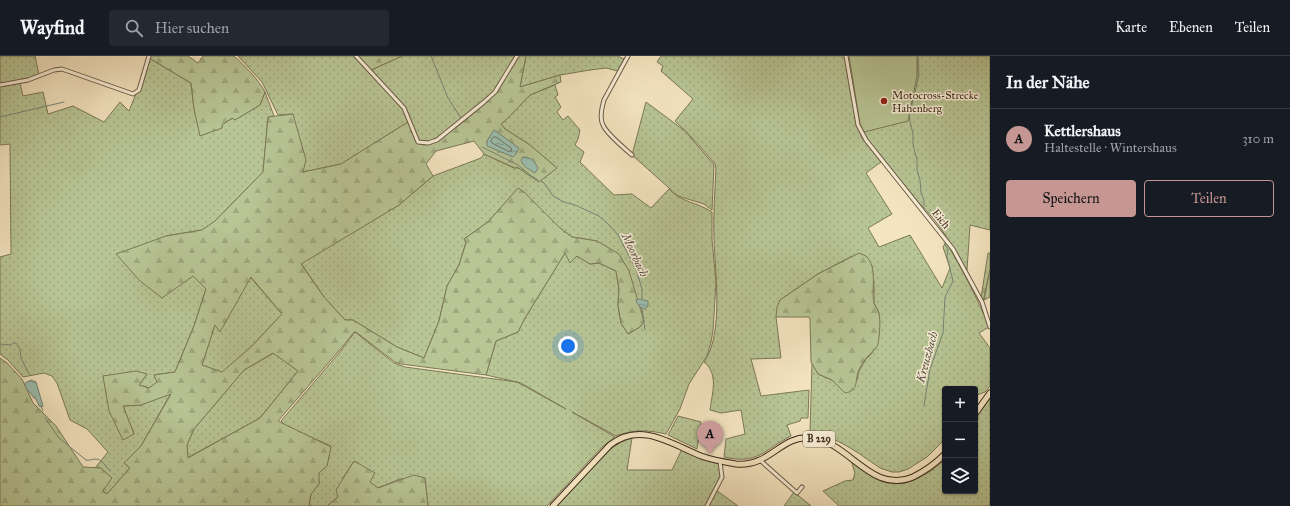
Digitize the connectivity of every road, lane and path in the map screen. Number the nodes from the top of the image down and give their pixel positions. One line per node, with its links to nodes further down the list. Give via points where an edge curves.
1 (149, 56): 6 (street, via 139,90 133,94 62,69 28,80)
2 (356, 56): 3 (street, via 400,103 418,142 423,143 431,142 445,134 495,92)
3 (517, 56)
4 (628, 56): 7 (street, via 604,100 602,118 607,131)
5 (846, 56): 8 (street, Eich, via 860,131 953,250 982,302)
6 (0, 85)
7 (632, 155)
8 (990, 328)
9 (990, 393): 10 (main road)
10 (978, 410)
11 (942, 457): 12 (main road, B 229, via 917,475 894,481 877,476 832,444 810,437 791,441)
12 (761, 461): 13 (main road, B 229, via 744,464); 14 (street, via 796,493)
13 (720, 462): 15 (main road, B 229, via 665,439 629,436 610,445); 16 (street, via 722,478)
14 (802, 487)
15 (553, 506)
16 (707, 506)

